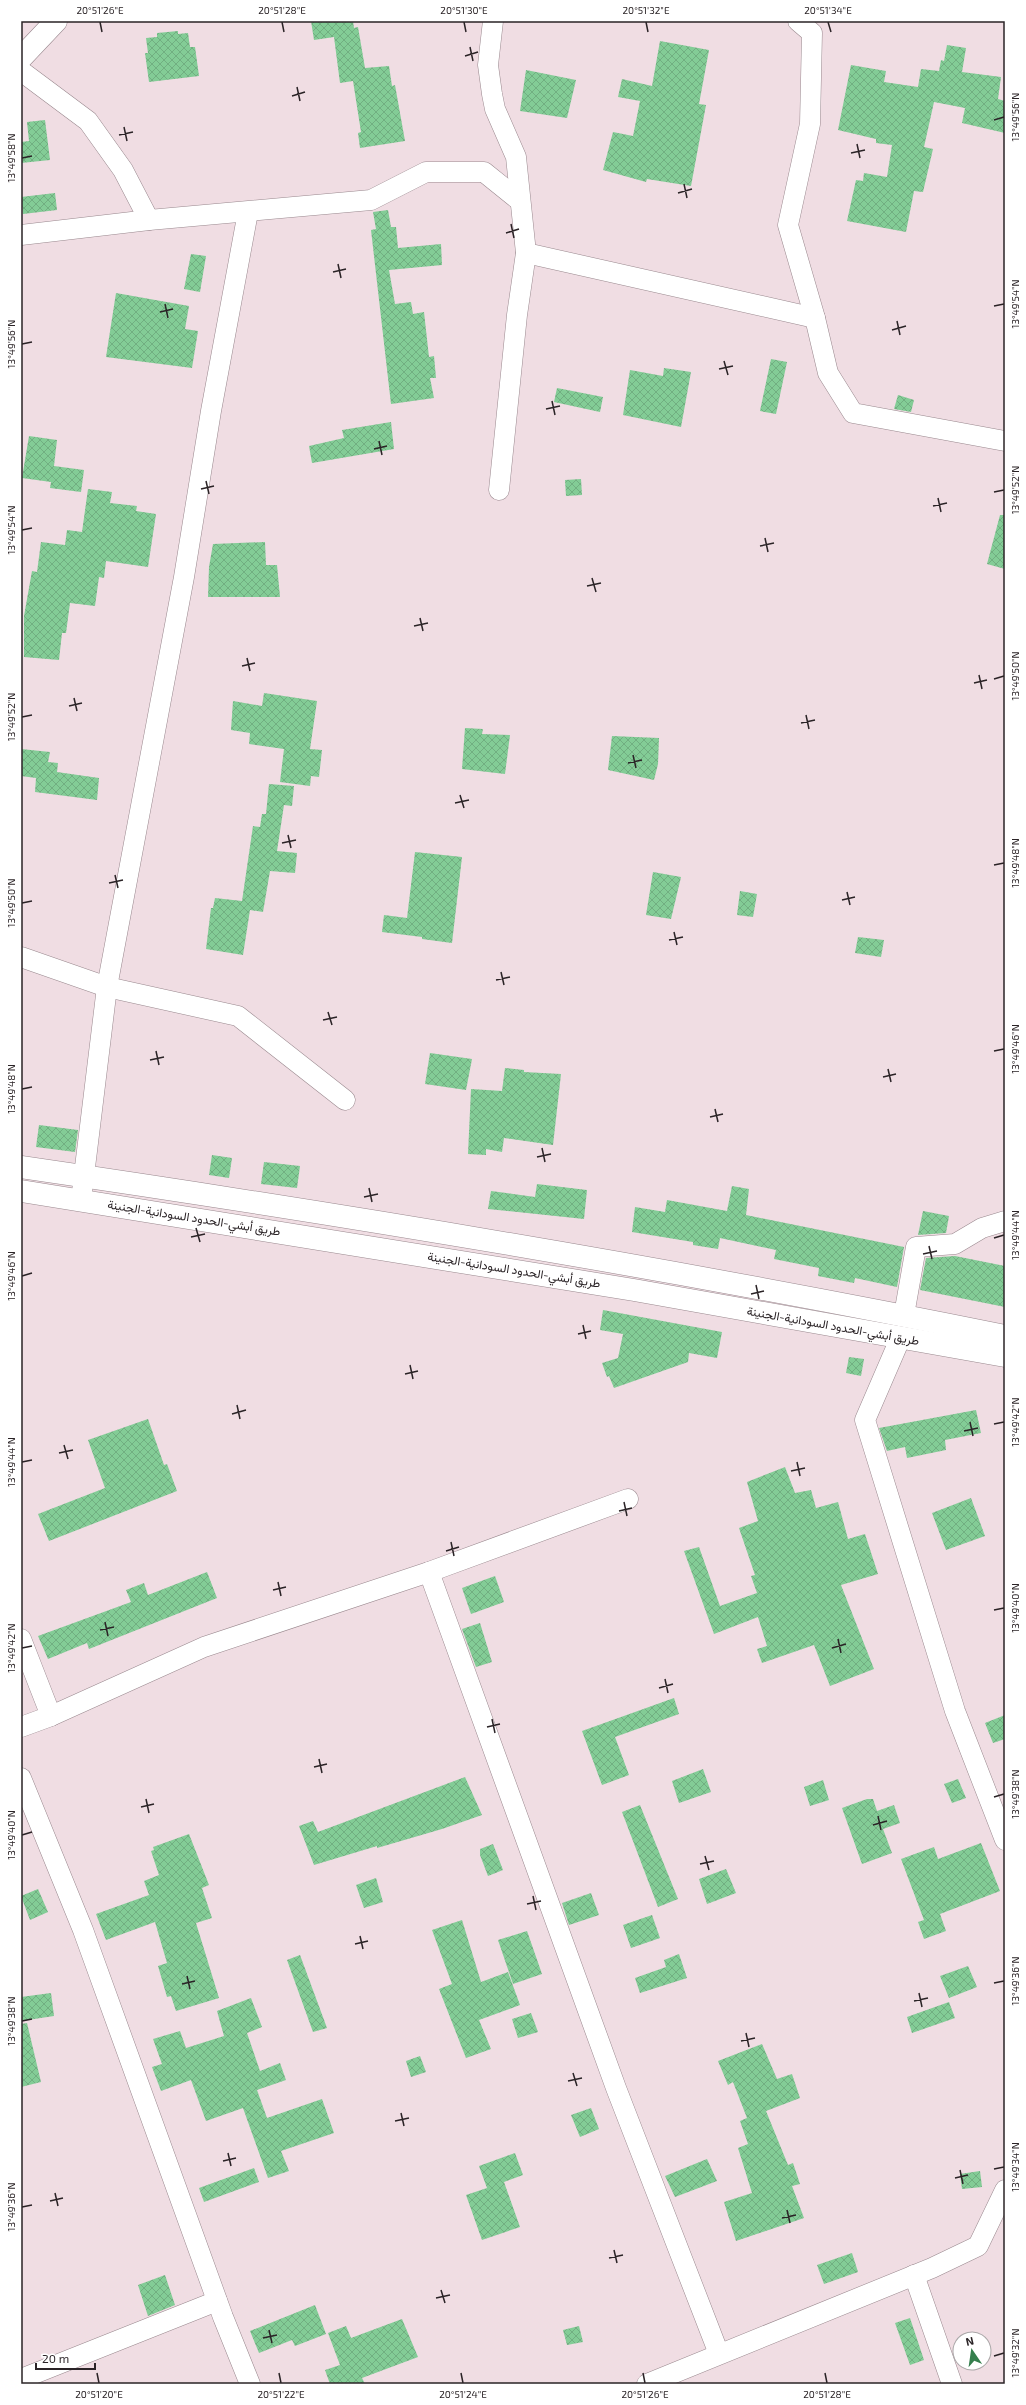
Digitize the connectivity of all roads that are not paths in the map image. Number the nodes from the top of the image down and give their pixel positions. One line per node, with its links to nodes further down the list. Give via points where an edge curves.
1 (56, 21): 4 (main road)
2 (493, 21): 6 (street, via 488,65 492,94 495,109 516,157)
3 (808, 25): 11 (street, via 810,124 788,225)
4 (21, 58)
5 (21, 71): 8 (street, via 88,121 123,170)
6 (520, 201): 7 (street, via 484,172 426,172 371,200); 10 (street)
7 (248, 212): 8 (street); 15 (street)
8 (149, 220): 9 (street)
9 (21, 235)
10 (526, 253): 11 (street); 13 (street)
11 (815, 318): 12 (street, via 828,373 853,413)
12 (1005, 441)
13 (499, 490)
14 (21, 957): 15 (street)
15 (107, 987): 16 (street, via 238,1016); 18 (street)
16 (345, 1100)
17 (21, 1167): 18 (main road)
18 (83, 1176): 20 (street); 22 (main road, via 385,1224)
19 (21, 1191): 20 (main road, طريق أبشي-الحدود السودانية-الجنينة)
20 (82, 1200): 24 (main road, طريق أبشي-الحدود السودانية-الجنينة, via 626,1289)
21 (1005, 1221): 22 (street, via 982,1228 955,1244 916,1247)
22 (904, 1315): 23 (main road)
23 (1005, 1336)
24 (900, 1339): 25 (main road, طريق أبشي-الحدود السودانية-الجنينة); 32 (street, via 865,1420 955,1712)
25 (1005, 1356)
26 (628, 1498): 27 (street)
27 (429, 1572): 29 (street, via 204,1647); 36 (street, via 614,2081)
28 (21, 1639): 29 (street)
29 (51, 1716): 30 (street)
30 (21, 1727)
31 (21, 1778): 35 (street, via 83,1930)
32 (1005, 1840)
33 (1005, 2190): 34 (street, via 978,2246)
34 (914, 2275): 36 (street); 40 (street)
35 (217, 2301): 37 (street); 38 (street)
36 (719, 2354): 39 (street)
37 (22, 2376)
38 (250, 2384)
39 (647, 2384)
40 (952, 2384)

